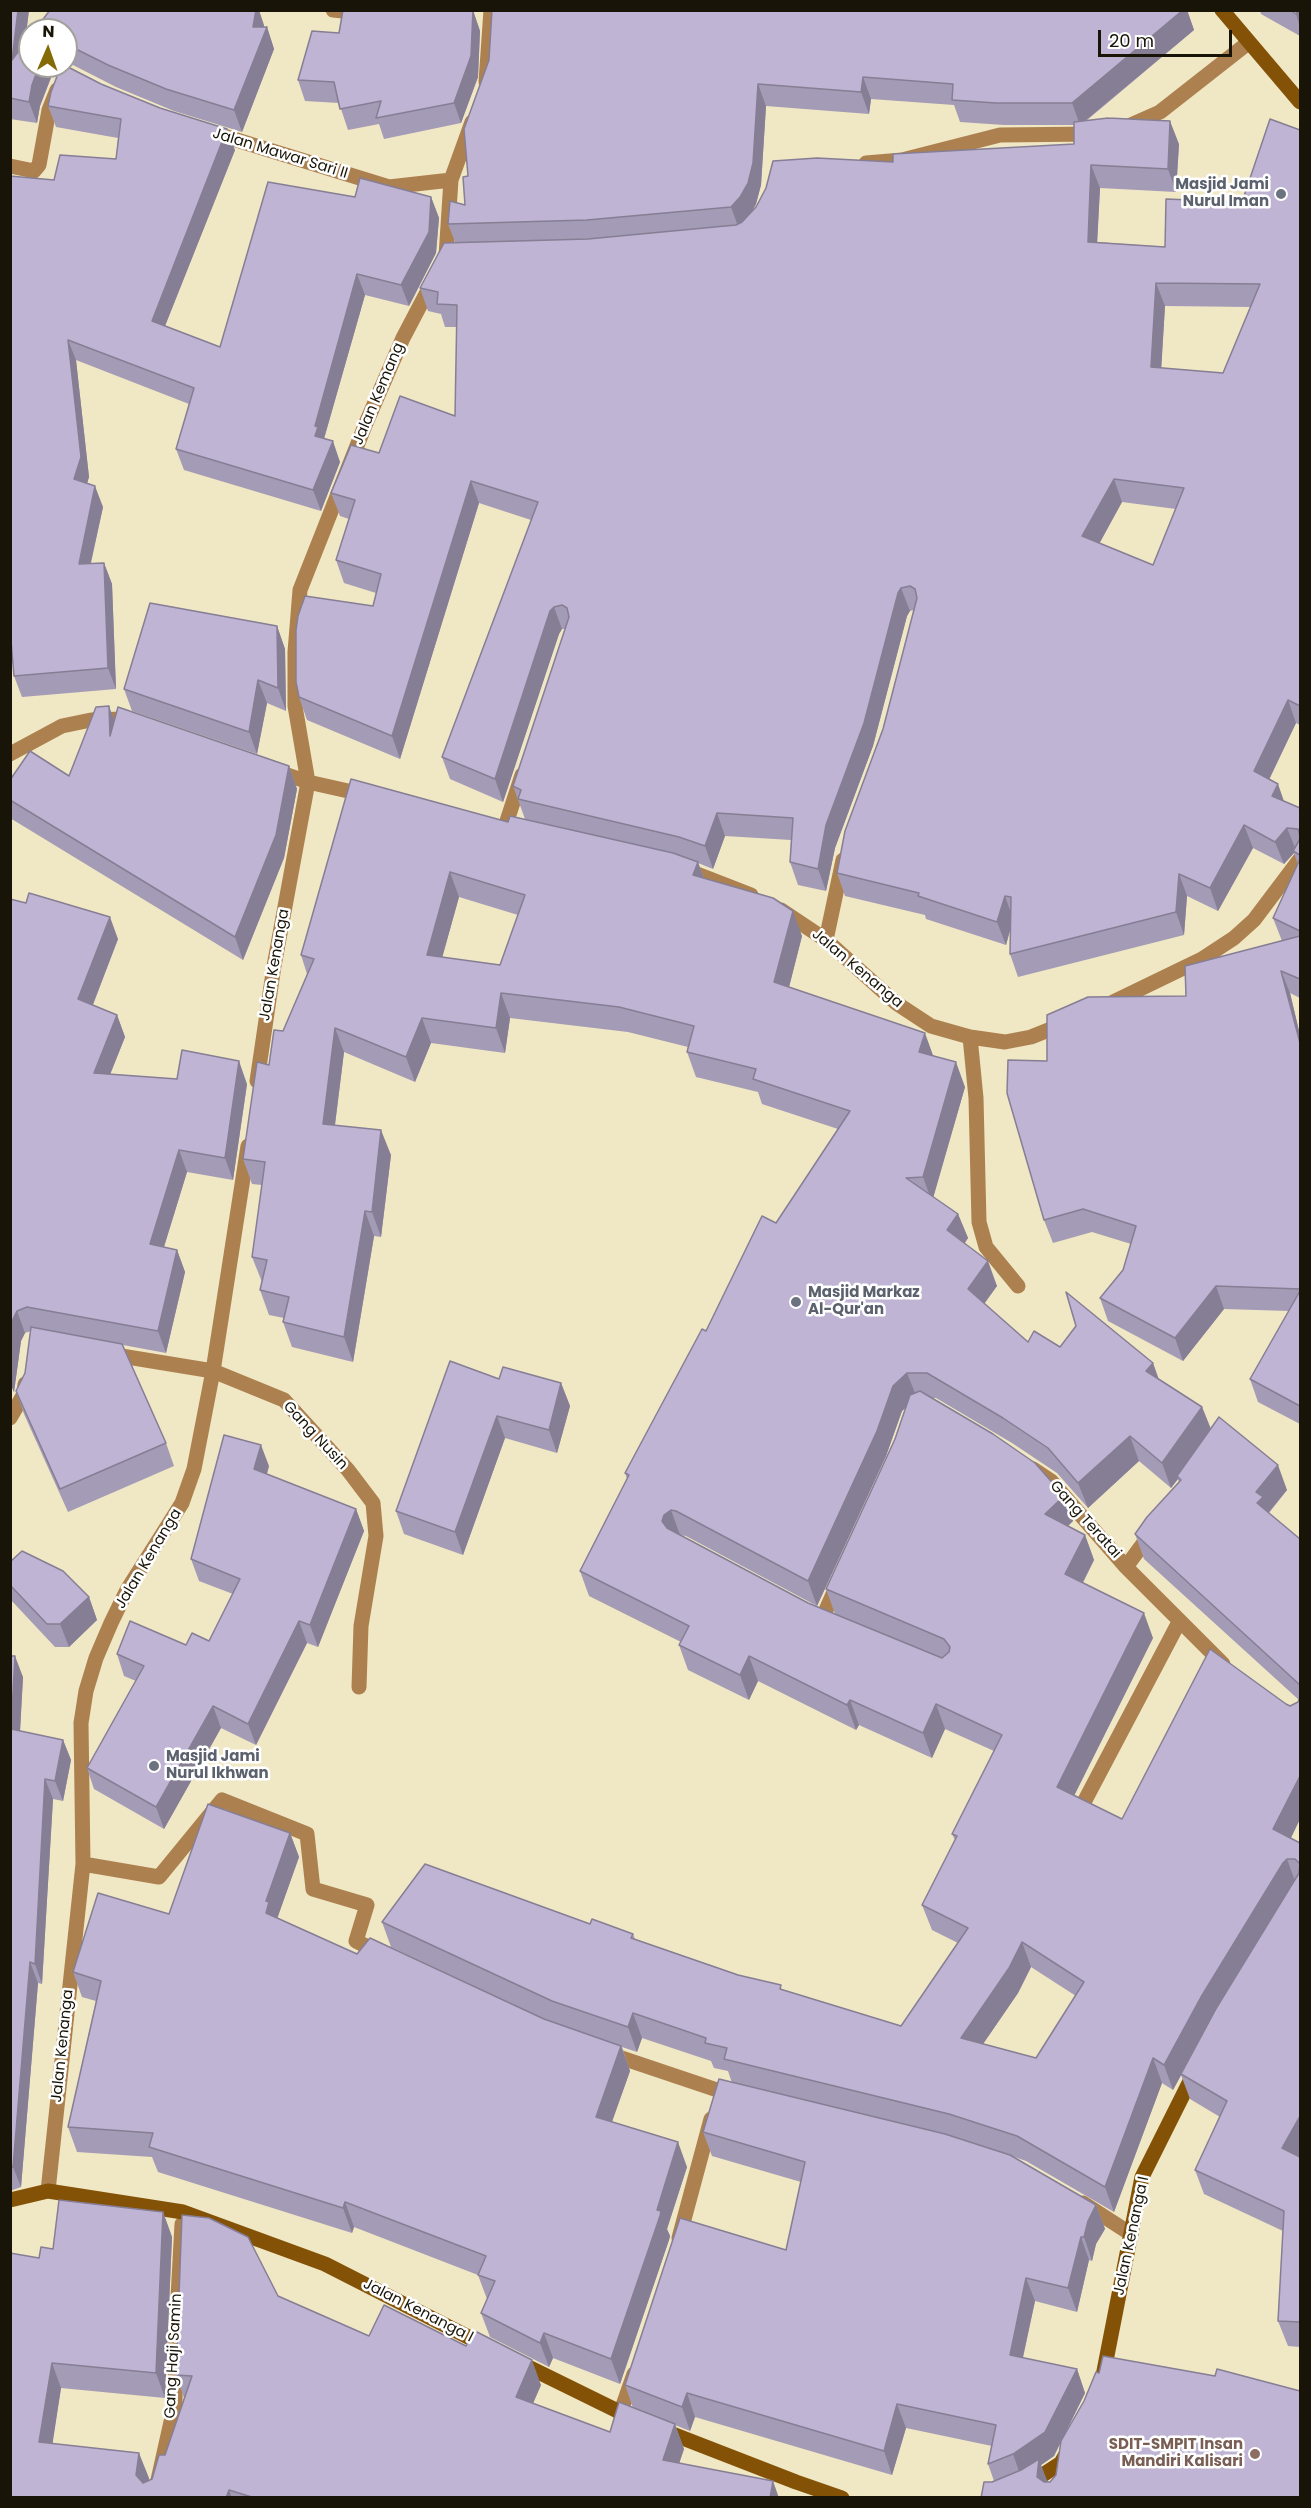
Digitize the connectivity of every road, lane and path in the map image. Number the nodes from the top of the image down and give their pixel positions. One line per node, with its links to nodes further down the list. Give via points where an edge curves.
1 (333, 10): 3 (street)
2 (1222, 10): 5 (street)
3 (378, 14)
4 (490, 19): 11 (street, Jalan Kemang, via 488,79)
5 (1248, 43): 7 (street); 9 (street, via 1160,112 1112,132 1000,135 902,160)
6 (61, 79): 10 (street, via 49,110 39,165 34,171)
7 (1300, 102)
8 (204, 131): 11 (street, Jalan Mawar Sari II, via 389,187)
9 (846, 163)
10 (10, 166)
11 (451, 180): 16 (street, Jalan Kemang, via 451,256 404,338 300,590 294,652 295,706)
12 (145, 727): 13 (street, via 124,719 91,720 62,726)
13 (10, 754)
14 (527, 760): 18 (street)
15 (254, 764): 16 (street)
16 (308, 782): 17 (street); 24 (street, Jalan Kenanga)
17 (377, 798)
18 (505, 827)
19 (848, 841): 22 (street)
20 (1300, 859): 23 (street, Jalan Kenanga, via 1254,920 1202,959 1031,1037 1005,1042)
21 (674, 867): 22 (street, Jalan Kenanga, via 741,889)
22 (826, 940): 23 (street, Jalan Kenanga, via 896,1003 931,1026)
23 (970, 1037): 26 (street, via 976,1098 979,1222 986,1247)
24 (255, 1096)
25 (250, 1131): 28 (street, Jalan Kenanga)
26 (1018, 1286)
27 (89, 1350): 28 (street, Gang Nusin)
28 (213, 1371): 38 (street, Gang Nusin, via 284,1400 373,1503 376,1536 361,1626); 40 (street, Jalan Kenanga, via 194,1469 182,1503 127,1590 96,1658 86,1691 81,1723)
29 (26, 1373): 30 (street, via 24,1394)
30 (10, 1418)
31 (1025, 1463): 34 (street, Gang Teratai, via 1051,1481)
32 (1160, 1519): 34 (street)
33 (846, 1566): 35 (street)
34 (1126, 1567): 36 (street, Gang Teratai)
35 (822, 1618)
36 (1179, 1622): 37 (street, Gang Teratai); 39 (street)
37 (1231, 1670)
38 (359, 1687)
39 (1082, 1806)
40 (83, 1864): 41 (street, via 159,1877 222,1800 307,1834 313,1890 367,1905 356,1941); 46 (street, Jalan Kenanga)
41 (398, 1961)
42 (589, 2047): 44 (street)
43 (1201, 2058): 50 (street, Jalan Kenanga I, via 1142,2177)
44 (719, 2091): 45 (street); 51 (street)
45 (750, 2099)
46 (48, 2191): 48 (street); 49 (street, Jalan Kenanga I)
47 (1069, 2195): 50 (street)
48 (10, 2200)
49 (183, 2212): 54 (street, Jalan Kenanga I, via 325,2264); 58 (street, Gang Haji Samin, via 175,2404)
50 (1131, 2234): 53 (street, Jalan Kenanga I, via 1104,2374)
51 (674, 2254)
52 (638, 2362): 54 (street)
53 (1096, 2393)
54 (620, 2414): 59 (street, Jalan Kenanga I)
55 (1079, 2432): 56 (street)
56 (1061, 2463): 57 (street); 60 (street, via 1026,2486)
57 (1058, 2483)
58 (154, 2498)
59 (842, 2498)
60 (997, 2498)

